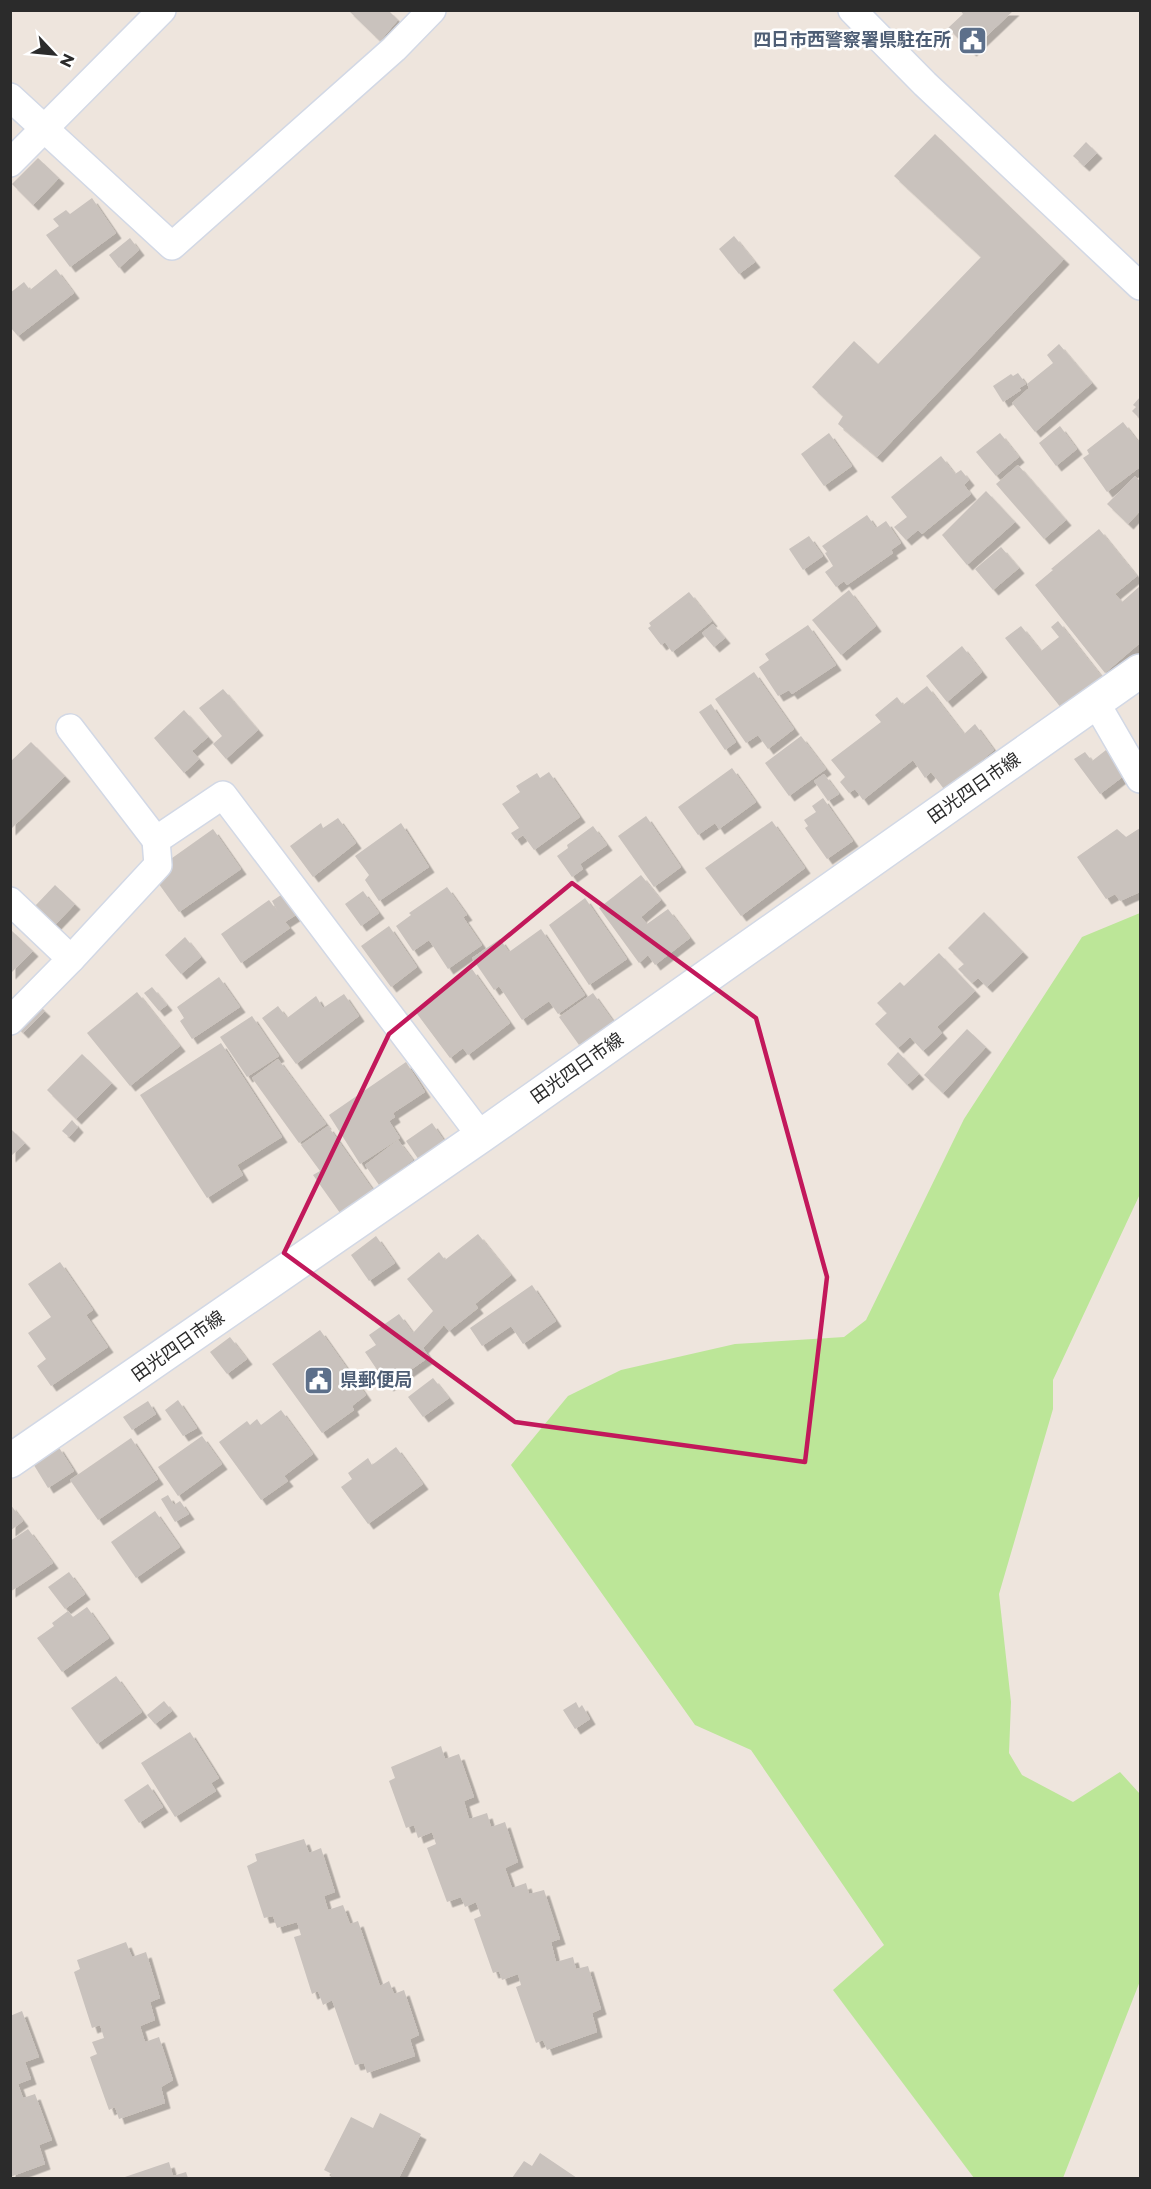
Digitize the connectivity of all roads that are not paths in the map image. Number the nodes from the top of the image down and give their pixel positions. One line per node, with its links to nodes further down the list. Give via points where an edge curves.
1 (162, 10): 5 (street)
2 (432, 10): 5 (street, via 394,49 172,246)
3 (852, 10): 7 (street)
4 (10, 97): 5 (street)
5 (44, 129): 6 (street)
6 (10, 163)
7 (1140, 286)
8 (1140, 671): 9 (main road, 田光四日市線)
9 (1096, 703): 11 (street); 16 (main road, 田光四日市線)
10 (70, 728): 12 (street)
11 (1140, 779)
12 (156, 840): 14 (street, via 158,865); 16 (street, via 223,795)
13 (10, 901): 14 (street)
14 (71, 959): 15 (street)
15 (10, 1021)
16 (481, 1136): 17 (main road, 田光四日市線)
17 (10, 1461)

